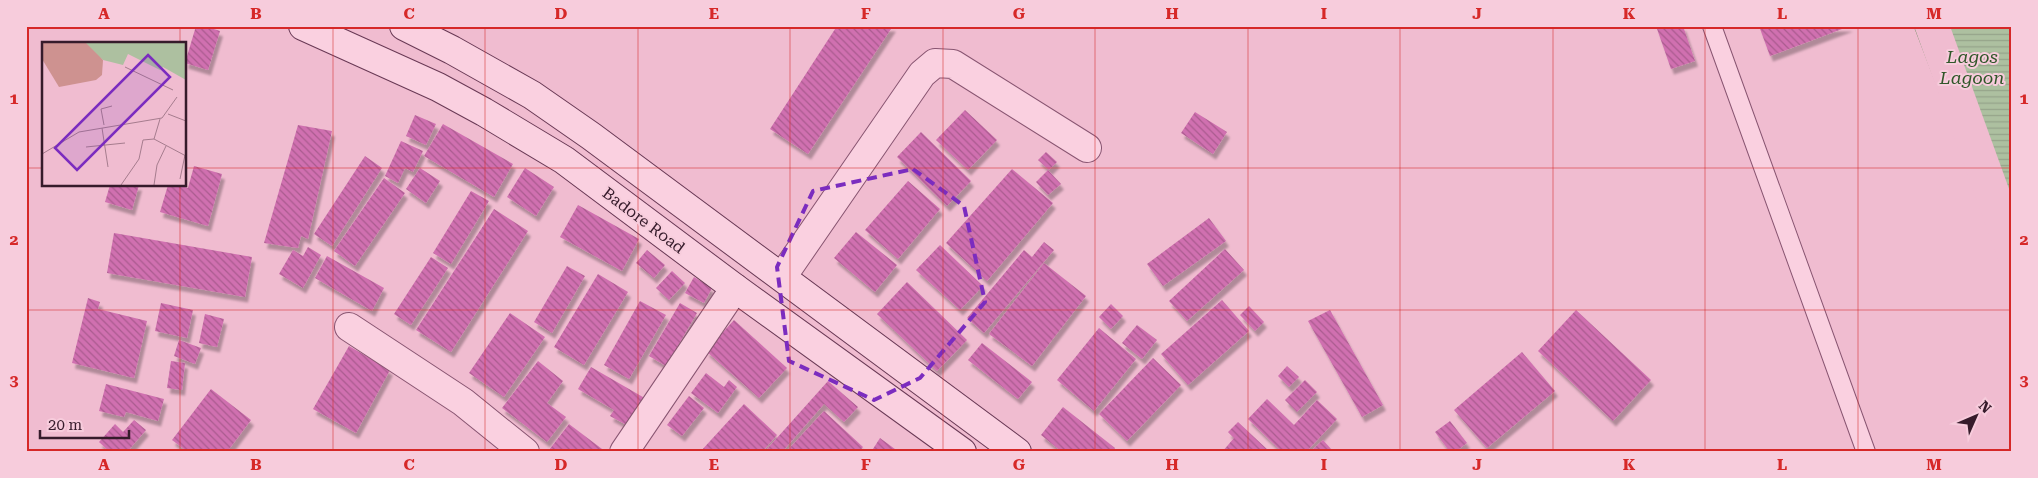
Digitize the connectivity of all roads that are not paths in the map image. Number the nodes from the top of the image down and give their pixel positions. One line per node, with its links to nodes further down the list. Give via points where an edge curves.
1 (303, 26): 6 (main road, Badore Road, via 438,87 564,160)
2 (404, 26): 5 (main road, via 532,95)
3 (1712, 26): 12 (lane)
4 (1087, 148): 5 (main road, via 953,64 935,63 922,74)
5 (782, 277): 11 (main road)
6 (735, 288): 9 (main road); 10 (main road, Badore Road)
7 (349, 327): 8 (main road, via 463,402)
8 (525, 452)
9 (624, 452)
10 (962, 452)
11 (1017, 452)
12 (1866, 452)

